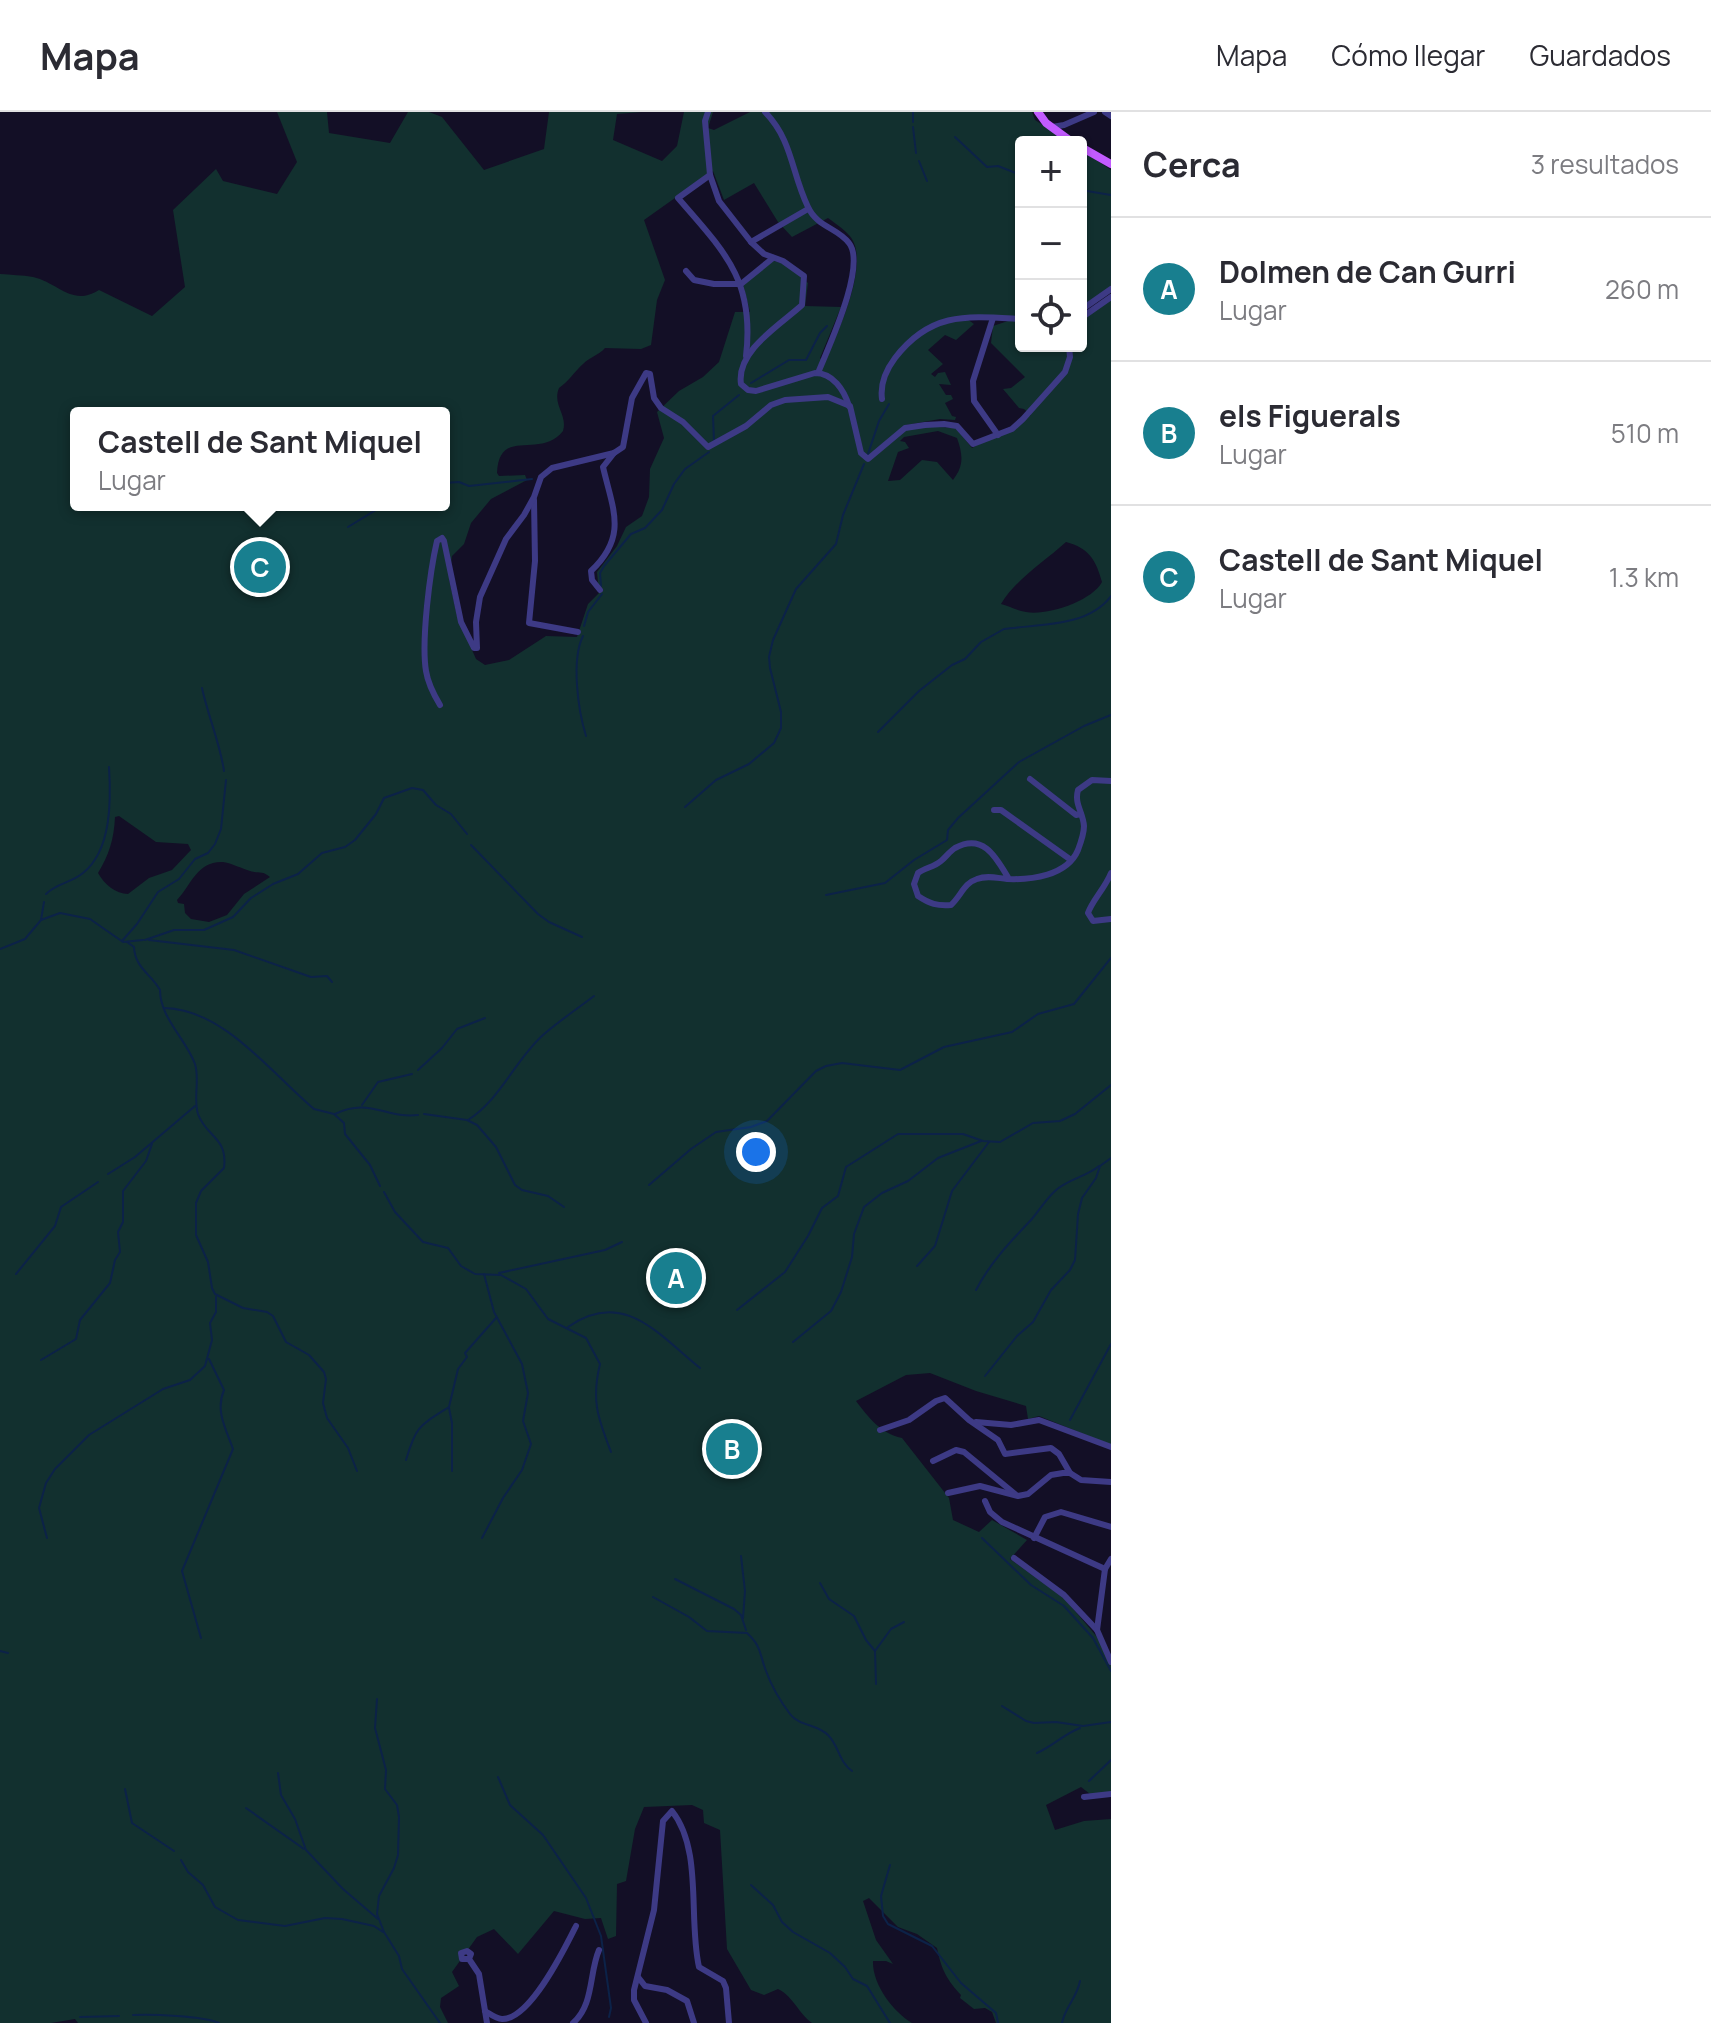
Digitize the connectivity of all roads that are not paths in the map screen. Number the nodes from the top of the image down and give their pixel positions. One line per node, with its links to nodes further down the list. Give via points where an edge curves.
1 (708, 112): 13 (street)
2 (765, 112): 14 (street, via 780,128)
3 (1038, 112): 8 (main road)
4 (1094, 112): 7 (street)
5 (1105, 112): 6 (street)
6 (1111, 116)
7 (1070, 123): 8 (street); 10 (street)
8 (1051, 128): 9 (main road)
9 (1065, 136)
10 (1068, 136)
11 (1087, 147): 12 (main road)
12 (1111, 160)
13 (710, 175): 15 (street, via 719,201); 18 (street, via 678,198)
14 (808, 209): 15 (street); 27 (street, via 854,250 846,303)
15 (751, 242): 16 (street)
16 (773, 258): 18 (street); 26 (street, via 804,276 802,305)
17 (686, 271): 18 (street, via 694,280)
18 (741, 284): 26 (street, via 748,312)
19 (1111, 289): 21 (street)
20 (1111, 297): 22 (street)
21 (1087, 306)
22 (1087, 314)
23 (993, 318): 24 (street); 28 (street, via 964,316 929,324 888,368); 30 (street, via 973,381 974,401)
24 (1015, 319)
25 (1070, 352): 30 (street, via 1065,372 1023,419)
26 (746, 356): 27 (street, via 740,377 748,390)
27 (818, 373): 29 (street, via 837,382)
28 (882, 399)
29 (850, 406): 30 (street, via 861,453 868,459 905,428 957,426 973,444); 31 (street, via 828,397 785,400 708,447 661,408 646,373 632,398 623,447)
30 (998, 435)
31 (614, 453): 32 (street, via 552,468 541,477); 33 (street, via 603,467 612,496 611,549 591,571)
32 (534, 497): 34 (street, via 529,623); 35 (street, via 506,539 480,597 477,648 461,622 444,541 437,541 425,667)
33 (600, 590)
34 (578, 632)
35 (440, 705)
36 (1030, 779): 39 (street)
37 (1111, 781): 39 (street, via 1081,786 1076,799)
38 (994, 810): 40 (street)
39 (1081, 814): 40 (street, via 1084,831)
40 (1071, 860): 42 (street, via 1037,877)
41 (1111, 873): 43 (street, via 1088,911 1093,921)
42 (1009, 879): 42 (street, via 993,853 976,844 953,849 918,873 914,884 918,896 941,906 951,905 977,878)
43 (1111, 919)
44 (972, 1422): 45 (street, via 942,1398 909,1420); 46 (street, via 1007,1425 1039,1420); 48 (street, via 998,1440 1005,1454 1051,1448)
45 (880, 1430)
46 (1111, 1447)
47 (933, 1461): 51 (street, via 956,1450 964,1452)
48 (1070, 1473): 49 (street, via 1081,1480); 51 (street, via 1051,1475)
49 (1111, 1482)
50 (948, 1493): 51 (street, via 980,1486)
51 (1018, 1496)
52 (985, 1501): 54 (street, via 1002,1522)
53 (1111, 1527): 54 (street, via 1061,1512 1045,1517)
54 (1034, 1538): 57 (street)
55 (1014, 1558): 58 (street, via 1064,1595)
56 (1111, 1559): 57 (street)
57 (1105, 1569): 58 (street)
58 (1097, 1630): 59 (street)
59 (1111, 1662)
60 (1111, 1794): 61 (street)
61 (1084, 1797)
62 (576, 1926): 66 (street, via 551,1976 517,2012 502,2019)
63 (599, 1950): 68 (street, via 587,2002)
64 (469, 1959): 66 (street, via 479,1974)
65 (638, 1977): 69 (street, via 634,2000); 70 (street, via 645,1986 687,2001); 71 (street, via 654,1910 663,1821 672,1811 690,1849 699,1967 723,1981)
66 (485, 2011): 67 (street)
67 (487, 2023)
68 (573, 2023)
69 (646, 2023)
70 (694, 2023)
71 (729, 2023)

